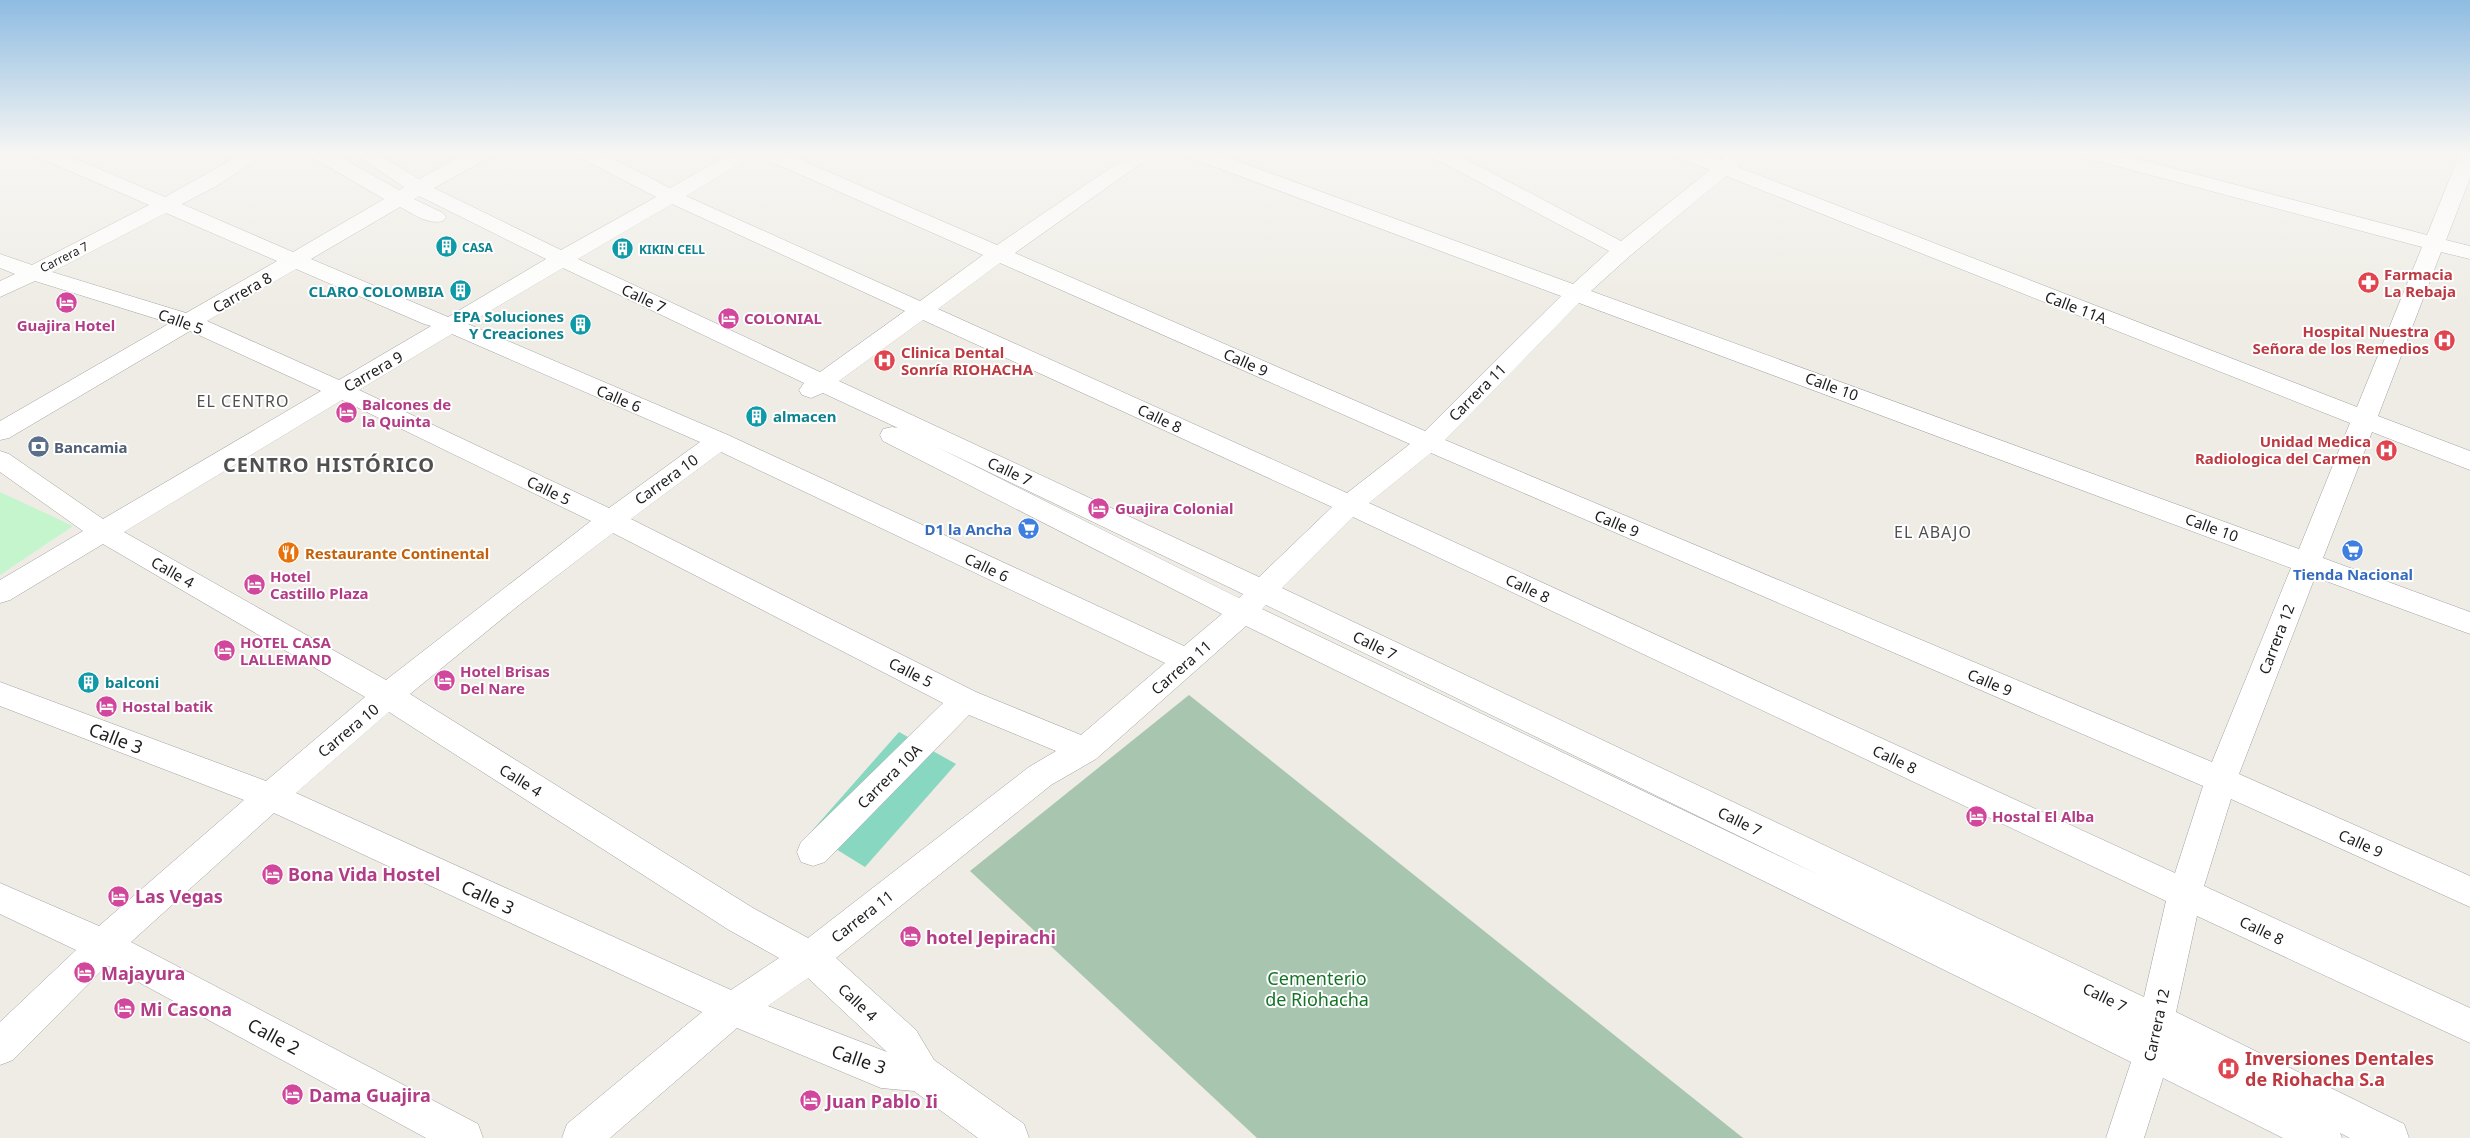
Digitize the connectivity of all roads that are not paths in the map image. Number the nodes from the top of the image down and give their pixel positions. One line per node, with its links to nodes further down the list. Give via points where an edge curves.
1 (389, 205): 19 (street, Carrera 8)
2 (434, 205): 20 (street, Calle 7)
3 (654, 205): 20 (street, Carrera 9)
4 (690, 205): 24 (street, Calle 8)
5 (887, 205): 17 (street, Calle 9)
6 (1070, 205): 17 (street)
7 (1339, 205): 23 (street, Calle 10)
8 (1538, 205): 15 (street)
9 (1680, 205): 15 (street, Carrera 11)
10 (1817, 205): 29 (street, Calle 11A)
11 (2287, 205): 14 (street)
12 (2449, 205): 14 (street, Carrera 12)
13 (163, 206): 19 (street, Calle 6); 21 (street, Carrera 7)
14 (2434, 244): 16 (street); 29 (street, Carrera 12)
15 (1623, 250): 23 (street, Carrera 11)
16 (2470, 253)
17 (999, 254): 24 (street); 32 (street, Calle 9)
18 (0, 260): 21 (street, Calle 5)
19 (293, 262): 25 (street, Carrera 8); 26 (street, Calle 6)
20 (553, 264): 26 (street, Carrera 9); 27 (street, Calle 7)
21 (32, 273): 22 (street, Carrera 7); 25 (street, Calle 5)
22 (0, 290)
23 (1577, 292): 32 (street, Carrera 11); 38 (street, Calle 10)
24 (921, 309): 27 (street); 35 (street, Calle 8)
25 (190, 322): 28 (street, Calle 5); 30 (street, Carrera 8)
26 (451, 325): 28 (street, Carrera 9); 31 (street, Calle 6)
27 (815, 387): 40 (street, Calle 7)
28 (340, 390): 36 (street, Calle 5); 37 (street, Carrera 9)
29 (2364, 420): 34 (street, Calle 11A); 38 (street, Carrera 12)
30 (0, 432)
31 (719, 441): 36 (street, Carrera 10); 42 (street, Calle 6)
32 (1428, 442): 35 (street, Carrera 11); 47 (street, Calle 9)
33 (0, 460): 37 (street, Calle 4)
34 (2470, 461)
35 (1350, 505): 40 (street, Carrera 11); 51 (street, Calle 8)
36 (610, 520): 44 (street, Carrera 10); 45 (street, Calle 5)
37 (103, 532): 39 (street, Carrera 9); 44 (street, Calle 4)
38 (2306, 561): 41 (street, Calle 10); 47 (street, Carrera 12)
39 (0, 593)
40 (1252, 601): 42 (street, Carrera 11); 56 (street, Calle 7); 59 (street, Calle 7)
41 (2470, 623)
42 (1188, 662): 46 (street, Carrera 11)
43 (0, 694): 48 (street, Calle 3)
44 (388, 696): 48 (street, Carrera 10); 54 (street, Calle 4, via 742,919)
45 (965, 700): 46 (street, Calle 5); 49 (street, Carrera 10A)
46 (1085, 750): 54 (street, Carrera 11, via 1040,776)
47 (2221, 780): 50 (street, Calle 9); 51 (street, Carrera 12)
48 (270, 796): 53 (street, Carrera 10); 55 (street, Calle 3)
49 (813, 852)
50 (2470, 892)
51 (2185, 894): 56 (street, Carrera 12); 57 (street, Calle 8)
52 (0, 898): 53 (street, Calle 2)
53 (103, 945): 58 (street, Carrera 10); 61 (street, Calle 2)
54 (810, 957): 55 (street, Carrera 11); 60 (street, Calle 4, via 903,1043)
55 (733, 1009): 60 (street, Calle 3, via 881,1070); 62 (street, Carrera 11)
56 (2156, 1021): 59 (street, Carrera 12); 66 (street, Calle 7)
57 (2470, 1026)
58 (0, 1047)
59 (2152, 1053): 64 (street, Carrera 12); 65 (street, Calle 7)
60 (921, 1073): 63 (street, Calle 4)
61 (464, 1138)
62 (581, 1138)
63 (1010, 1138)
64 (2125, 1138)
65 (2323, 1138)
66 (2390, 1138)

